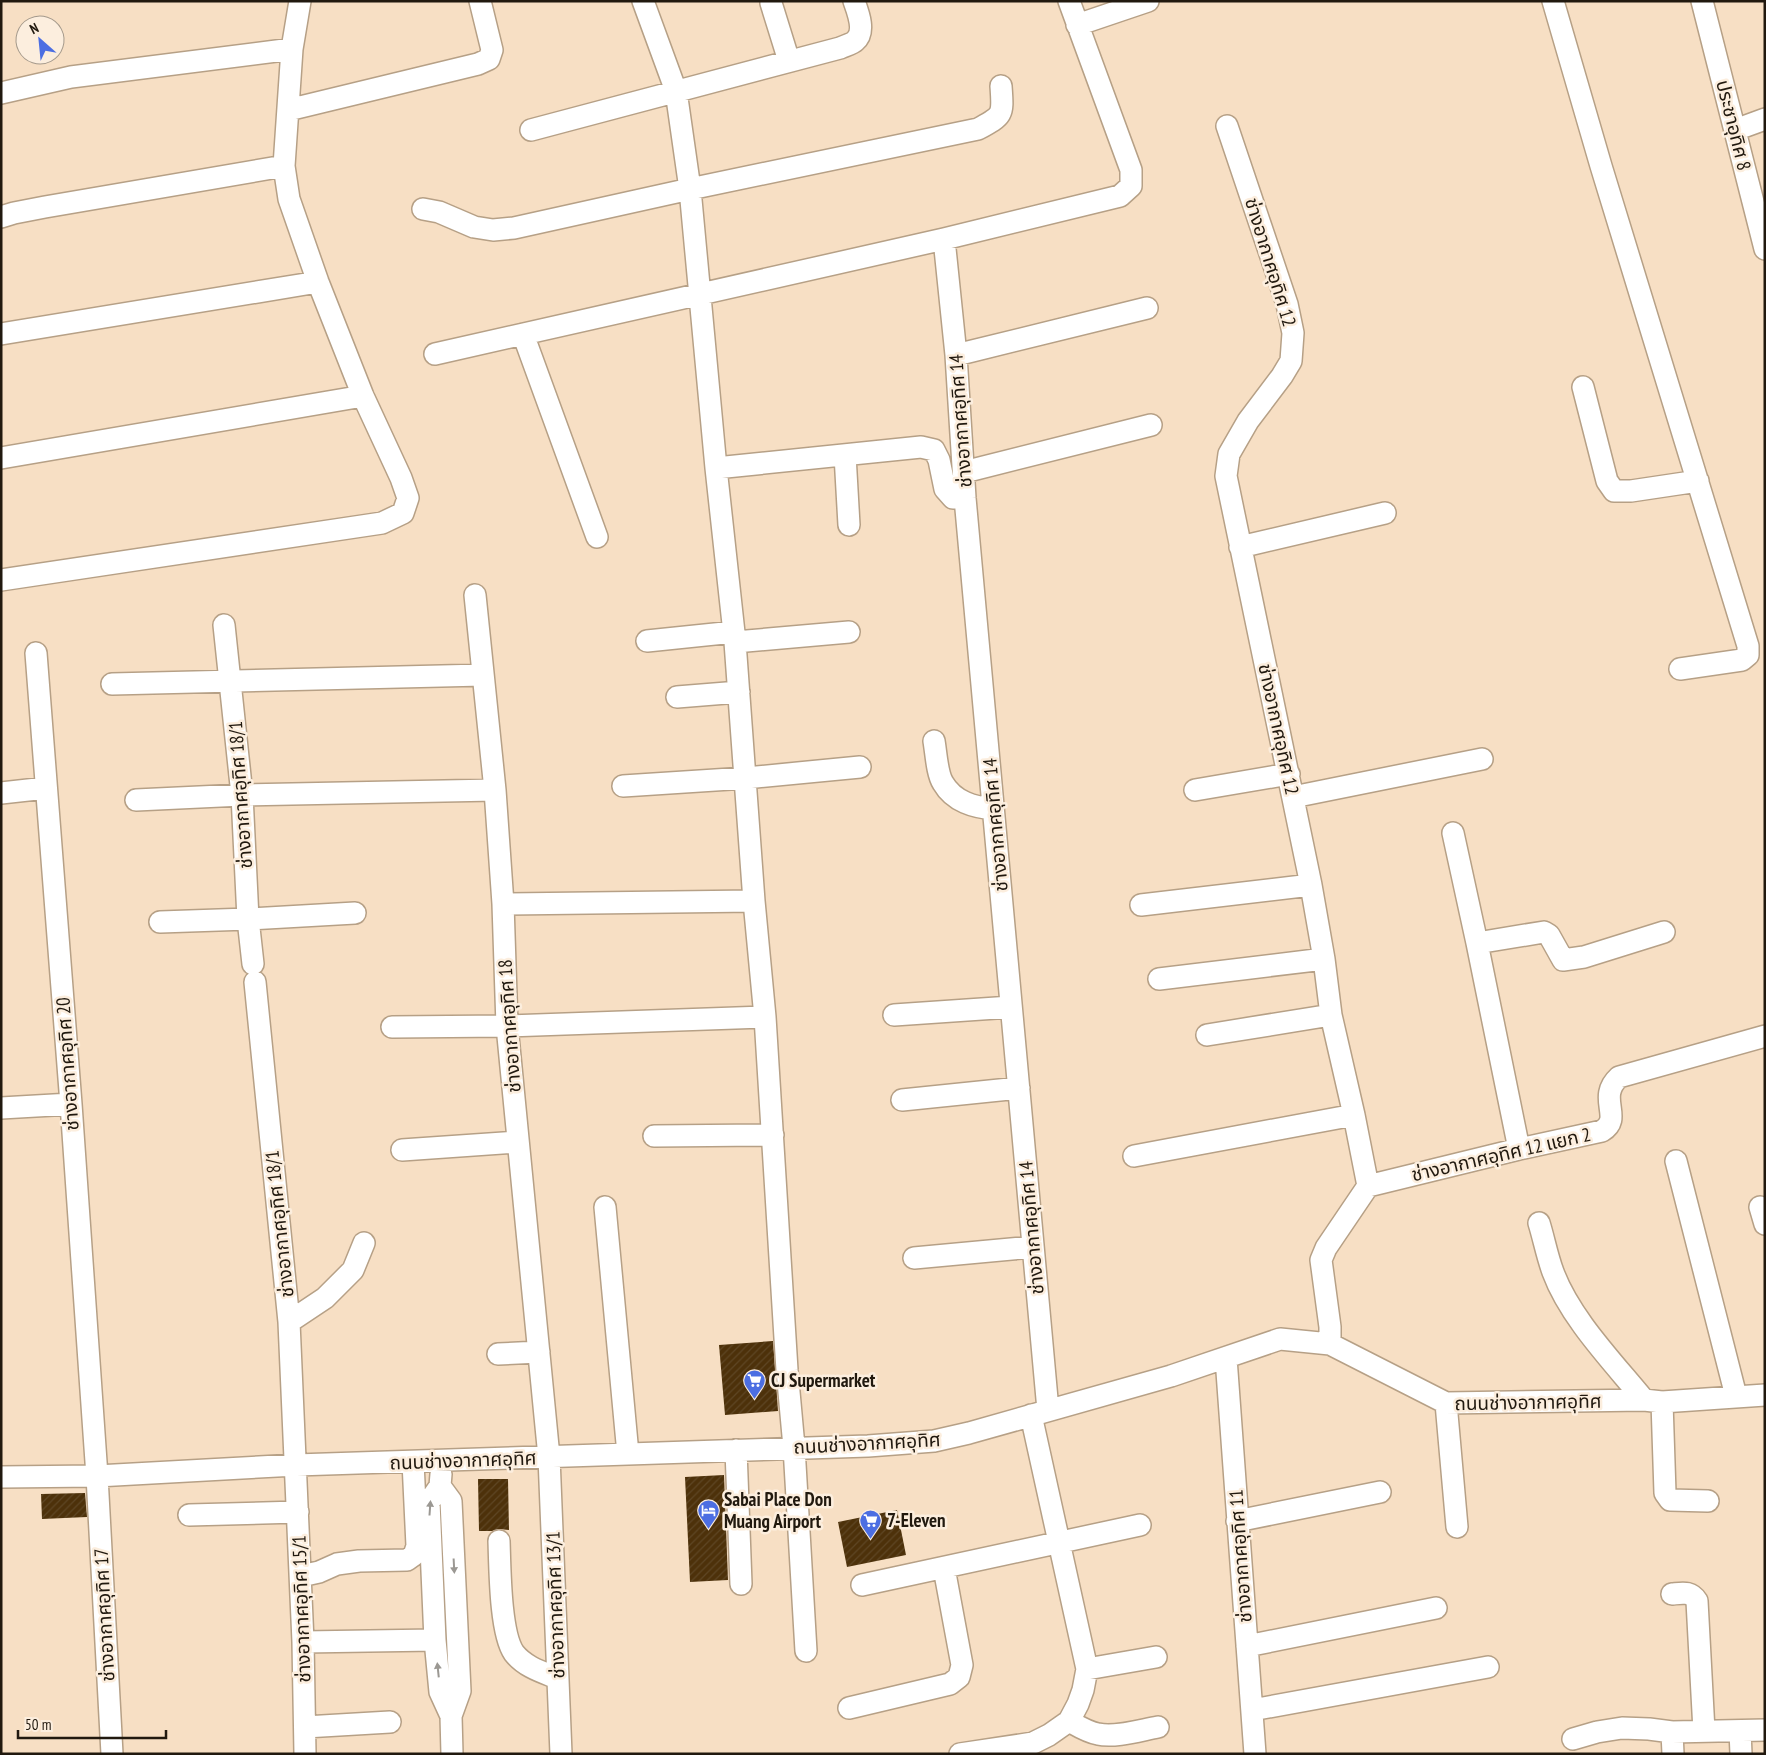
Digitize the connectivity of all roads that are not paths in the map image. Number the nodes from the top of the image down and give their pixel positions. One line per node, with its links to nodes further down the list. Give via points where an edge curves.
1 (480, 1): 16 (street, via 492,50 488,59)
2 (643, 1): 14 (street)
3 (854, 1): 12 (street, via 861,31 855,41)
4 (1069, 1): 10 (street)
5 (1148, 1): 10 (street)
6 (1553, 1): 41 (street)
7 (1702, 1): 20 (street, ประชาอุทิศ 8)
8 (301, 2): 11 (street)
9 (771, 3): 12 (street)
10 (1077, 25): 25 (street, via 1131,170 1131,186 1120,196)
11 (292, 49): 15 (street, via 71,77); 16 (street)
12 (790, 61): 14 (street)
13 (1001, 86): 22 (street, via 1003,108 997,119 978,129)
14 (676, 91): 19 (street); 22 (street)
15 (1, 93)
16 (288, 110): 21 (street)
17 (1765, 118): 20 (street)
18 (1227, 126): 46 (street, ช่างอากาศอุทิศ 12, via 1287,304 1293,333 1291,360 1229,454 1226,476)
19 (531, 130)
20 (1735, 130): 26 (street, ประชาอุทิศ 8)
21 (284, 166): 24 (street); 27 (street, via 295,221)
22 (690, 189): 23 (street, via 493,230 474,227); 28 (street)
23 (423, 209)
24 (1, 217)
25 (944, 239): 28 (street); 33 (street, ช่างอากาศอุทิศ 14)
26 (1765, 249)
27 (318, 282): 30 (street); 35 (street)
28 (700, 294): 31 (street); 39 (street)
29 (1147, 308): 33 (street)
30 (3, 329)
31 (523, 334): 32 (street); 45 (street)
32 (435, 354)
33 (956, 355): 40 (street, ช่างอากาศอุทิศ 14)
34 (1584, 387): 41 (street, via 1607,481 1614,491)
35 (364, 396): 38 (street); 47 (street, via 408,498 403,513 382,523)
36 (1151, 425): 40 (street)
37 (845, 455): 39 (street); 42 (street, via 921,447 934,450 945,489 953,498); 44 (street)
38 (1, 458)
39 (716, 468): 51 (street)
40 (964, 472): 42 (street, ช่างอากาศอุทิศ 14)
41 (1698, 481): 54 (street, via 1748,655 1742,660)
42 (965, 498): 73 (street, ช่างอากาศอุทิศ 14)
43 (1385, 513): 46 (street)
44 (849, 525)
45 (597, 537)
46 (1240, 547): 63 (street, ช่างอากาศอุทิศ 12)
47 (1, 580)
48 (475, 595): 55 (street, ช่างอากาศอุทิศ 18)
49 (224, 625): 56 (street, ช่างอากาศอุทิศ 18/1)
50 (849, 632): 51 (street)
51 (734, 637): 52 (street); 58 (street)
52 (648, 641)
53 (36, 653): 66 (street, ช่างอากาศอุทิศ 20)
54 (1680, 669)
55 (484, 675): 56 (street); 67 (street, ช่างอากาศอุทิศ 18)
56 (230, 681): 57 (street); 70 (street, ช่างอากาศอุทิศ 18/1)
57 (112, 684)
58 (739, 692): 59 (street); 64 (street)
59 (677, 697)
60 (934, 741): 73 (street, via 942,782 951,793 976,807)
61 (1482, 759): 71 (street)
62 (860, 767): 64 (street)
63 (1289, 774): 68 (street); 71 (street, ช่างอากาศอุทิศ 12)
64 (746, 778): 65 (street); 76 (street)
65 (623, 786)
66 (46, 788): 69 (street); 96 (street, ช่างอากาศอุทิศ 20)
67 (495, 790): 70 (street); 77 (street, ช่างอากาศอุทิศ 18)
68 (1195, 790)
69 (1, 793)
70 (242, 795): 72 (street); 80 (street, ช่างอากาศอุทิศ 18/1)
71 (1293, 797): 75 (street, ช่างอากาศอุทิศ 12)
72 (136, 800)
73 (993, 809): 86 (street, ช่างอากาศอุทิศ 14)
74 (1453, 832): 83 (street)
75 (1311, 885): 78 (street); 84 (street, ช่างอากาศอุทิศ 12)
76 (754, 901): 77 (street); 89 (street)
77 (502, 904): 90 (street, ช่างอากาศอุทิศ 18)
78 (1141, 905)
79 (355, 913): 80 (street)
80 (248, 919): 81 (street); 112 (street, ช่างอากาศอุทิศ 18/1)
81 (160, 922)
82 (1664, 932): 83 (street, via 1584,957 1563,960 1544,932)
83 (1477, 944): 102 (street)
84 (1324, 959): 85 (street); 88 (street, ช่างอากาศอุทิศ 12)
85 (1159, 979)
86 (1011, 1007): 87 (street); 94 (street, ช่างอากาศอุทิศ 14)
87 (894, 1015)
88 (1331, 1015): 92 (street); 98 (street, ช่างอากาศอุทิศ 12)
89 (765, 1018): 90 (street); 99 (street)
90 (507, 1026): 91 (street); 101 (street, ช่างอากาศอุทิศ 18)
91 (392, 1027)
92 (1207, 1035)
93 (1765, 1036): 102 (street, ช่างอากาศอุทิศ 12 แยก 2, via 1619,1077 1611,1084 1608,1094 1611,1121 1608,1127)
94 (1018, 1088): 95 (street); 110 (street, ช่างอากาศอุทิศ 14)
95 (902, 1100)
96 (71, 1104): 97 (street); 129 (street, ช่างอากาศอุทิศ 20)
97 (1, 1108)
98 (1354, 1115): 104 (street); 106 (street, ช่างอากาศอุทิศ 12)
99 (773, 1135): 100 (street); 122 (street)
100 (654, 1136)
101 (518, 1142): 103 (street); 114 (street, ช่างอากาศอุทิศ 18)
102 (1519, 1149): 106 (street, ช่างอากาศอุทิศ 12 แยก 2)
103 (402, 1150)
104 (1134, 1156)
105 (1676, 1161): 118 (street)
106 (1368, 1186): 113 (street, via 1321,1260)
107 (604, 1207): 124 (street)
108 (1539, 1223): 119 (street, via 1553,1272 1579,1320)
109 (364, 1243): 112 (street, via 353,1270 326,1298)
110 (1033, 1247): 111 (street); 121 (street, ช่างอากาศอุทิศ 14)
111 (914, 1258)
112 (289, 1322): 128 (street, ช่างอากาศอุทิศ 18/1)
113 (1330, 1344): 116 (street, ถนนช่างอากาศอุทิศ, via 1280,1340); 120 (street, ถนนช่างอากาศอุทิศ)
114 (539, 1352): 115 (street); 125 (street, ช่างอากาศอุทิศ 18)
115 (498, 1354)
116 (1226, 1358): 121 (street, ถนนช่างอากาศอุทิศ); 136 (street, ช่างอากาศอุทิศ 11)
117 (1765, 1395): 118 (street, ถนนช่างอากาศอุทิศ)
118 (1736, 1396): 119 (street, ถนนช่างอากาศอุทิศ)
119 (1653, 1401): 120 (street, ถนนช่างอากาศอุทิศ); 133 (street, via 1665,1493 1670,1500)
120 (1446, 1403): 138 (street)
121 (1040, 1412): 122 (street, ถนนช่างอากาศอุทิศ, via 934,1441); 140 (street, ช่างอากาศอุทิศ 14)
122 (794, 1447): 123 (street, ถนนช่างอากาศอุทิศ); 150 (street)
123 (736, 1450): 124 (street, ถนนช่างอากาศอุทิศ); 143 (street)
124 (628, 1454): 125 (street, ถนนช่างอากาศอุทิศ)
125 (549, 1457): 126 (street, ถนนช่างอากาศอุทิศ); 154 (street, ช่างอากาศอุทิศ 13/1)
126 (441, 1461): 127 (street, ถนนช่างอากาศอุทิศ); 131 (street)
127 (413, 1462): 128 (street, ถนนช่างอากาศอุทิศ); 142 (street, via 414,1555 407,1560 336,1564)
128 (296, 1465): 129 (street, ถนนช่างอากาศอุทิศ); 134 (street, ช่างอากาศอุทิศ 15/1)
129 (97, 1476): 130 (street, ถนนช่างอากาศอุทิศ); 168 (street, ช่างอากาศอุทิศ 17)
130 (1, 1477)
131 (440, 1486): 147 (street, one-way to 131, via 429,1502); 157 (street, one-way to 157, via 451,1501 452,1510 460,1691)
132 (1380, 1492): 136 (street)
133 (1708, 1501)
134 (298, 1512): 135 (street); 142 (street, ช่างอากาศอุทิศ 15/1)
135 (189, 1515)
136 (1237, 1521): 149 (street, ช่างอากาศอุทิศ 11)
137 (1140, 1524): 140 (street)
138 (1457, 1527)
139 (498, 1541): 154 (street, via 505,1631 514,1653 532,1668)
140 (1059, 1542): 141 (street); 153 (street, ช่างอากาศอุทิศ 14)
141 (944, 1568): 144 (street); 155 (street, via 962,1665 959,1677 950,1684)
142 (301, 1576): 148 (street, ช่างอากาศอุทิศ 15/1)
143 (741, 1584)
144 (862, 1585)
145 (1672, 1594): 163 (street, via 1694,1595 1698,1602)
146 (1436, 1608): 149 (street)
147 (435, 1640): 148 (street); 157 (street, one-way to 147, via 440,1692)
148 (303, 1642): 160 (street, ช่างอากาศอุทิศ 15/1)
149 (1247, 1646): 156 (street, ช่างอากาศอุทิศ 11)
150 (806, 1651)
151 (1156, 1657): 153 (street)
152 (1488, 1667): 156 (street)
153 (1086, 1669): 158 (street, via 1083,1690)
154 (558, 1678): 171 (street, ช่างอากาศอุทิศ 13/1)
155 (849, 1708)
156 (1252, 1710): 173 (street, ช่างอากาศอุทิศ 11)
157 (451, 1716): 170 (street)
158 (1069, 1720): 161 (street, via 1099,1735); 167 (street)
159 (390, 1722): 160 (street)
160 (305, 1727): 169 (street, ช่างอากาศอุทิศ 15/1)
161 (1158, 1727)
162 (1765, 1730): 164 (street)
163 (1704, 1731): 164 (street); 165 (street)
164 (1740, 1731): 175 (street)
165 (1672, 1732): 166 (street, via 1622,1728); 174 (street)
166 (1573, 1739)
167 (1033, 1748): 172 (street)
168 (112, 1754)
169 (305, 1754)
170 (452, 1754)
171 (561, 1754)
172 (960, 1754)
173 (1255, 1754)
174 (1673, 1754)
175 (1741, 1754)

